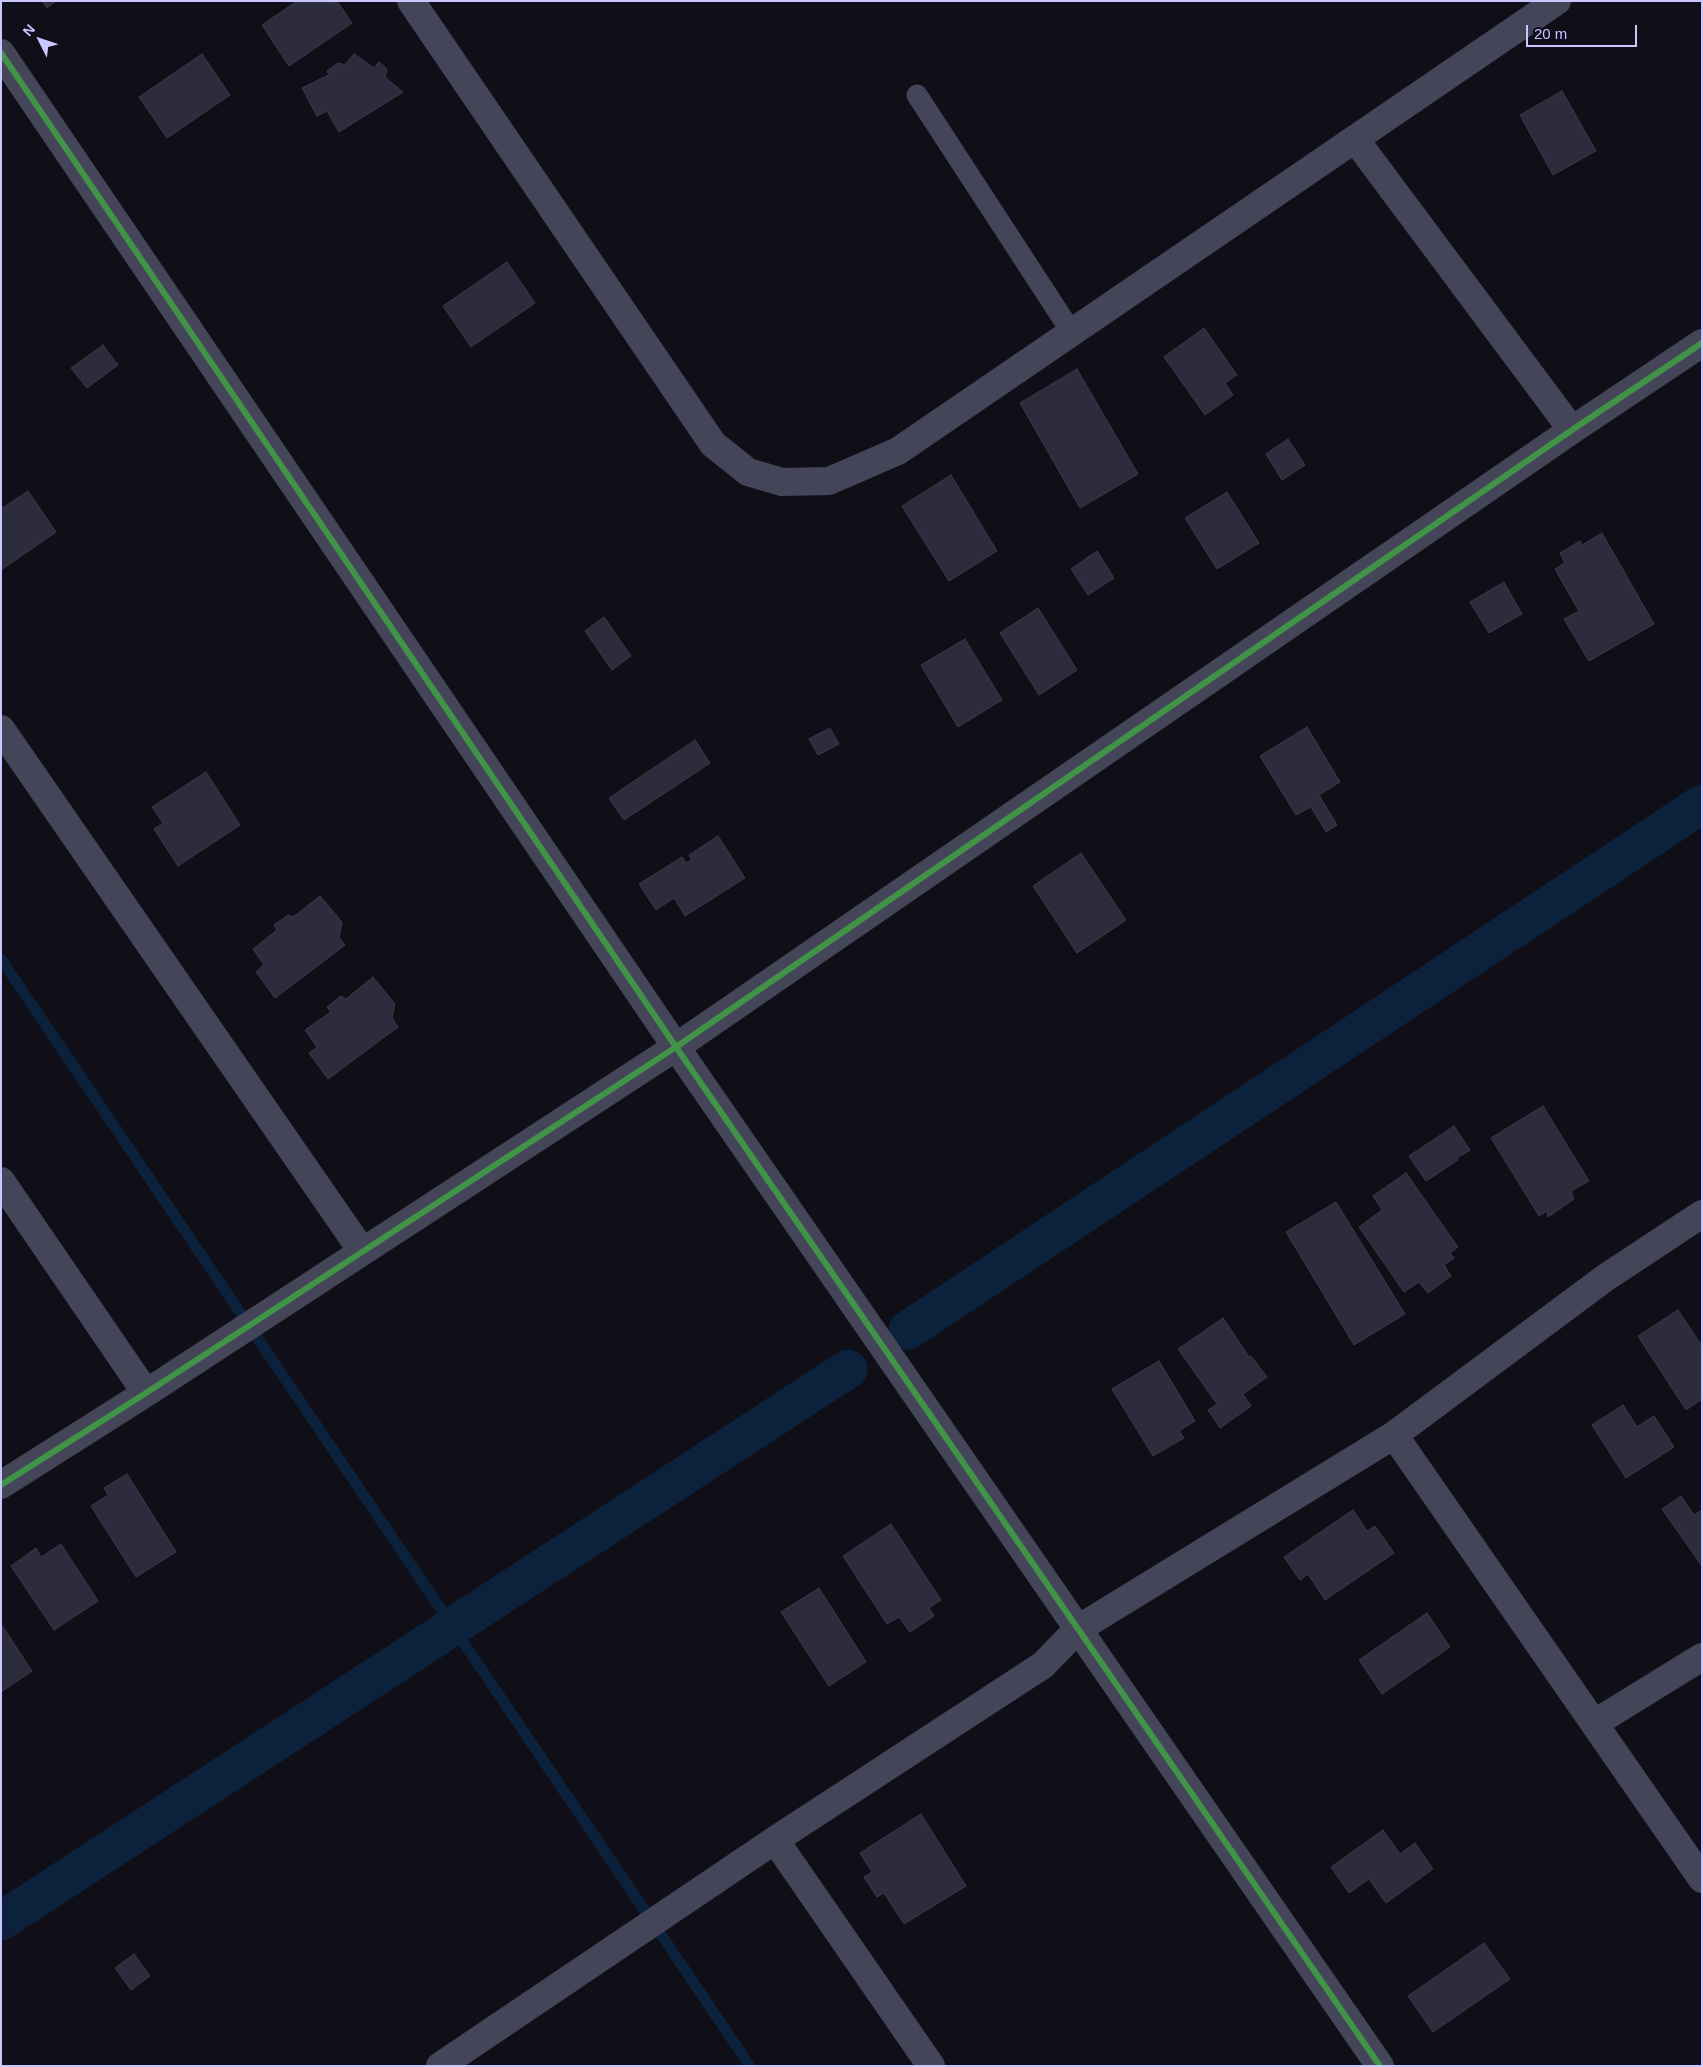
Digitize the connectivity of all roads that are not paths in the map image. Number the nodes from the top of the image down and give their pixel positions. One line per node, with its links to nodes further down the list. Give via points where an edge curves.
1 (411, 1): 6 (street, via 713,444 748,472 782,482 829,481 898,451)
2 (1558, 1): 5 (street)
3 (1, 53): 10 (street)
4 (917, 95): 6 (lane)
5 (1355, 138): 6 (street); 8 (street)
6 (1072, 333)
7 (1702, 343): 8 (street)
8 (1572, 430): 10 (street)
9 (1, 729): 13 (street)
10 (676, 1046): 13 (street); 17 (street)
11 (1, 1181): 14 (street)
12 (1702, 1214): 15 (street, via 1604,1278)
13 (362, 1251): 14 (street)
14 (146, 1393): 16 (street)
15 (1394, 1436): 17 (street); 19 (street)
16 (1, 1485)
17 (1078, 1629): 20 (street, via 1044,1666); 24 (street)
18 (1702, 1658): 19 (street)
19 (1595, 1723): 21 (street)
20 (774, 1840): 22 (street); 23 (street)
21 (1702, 1879)
22 (440, 2066)
23 (930, 2066)
24 (1380, 2066)

